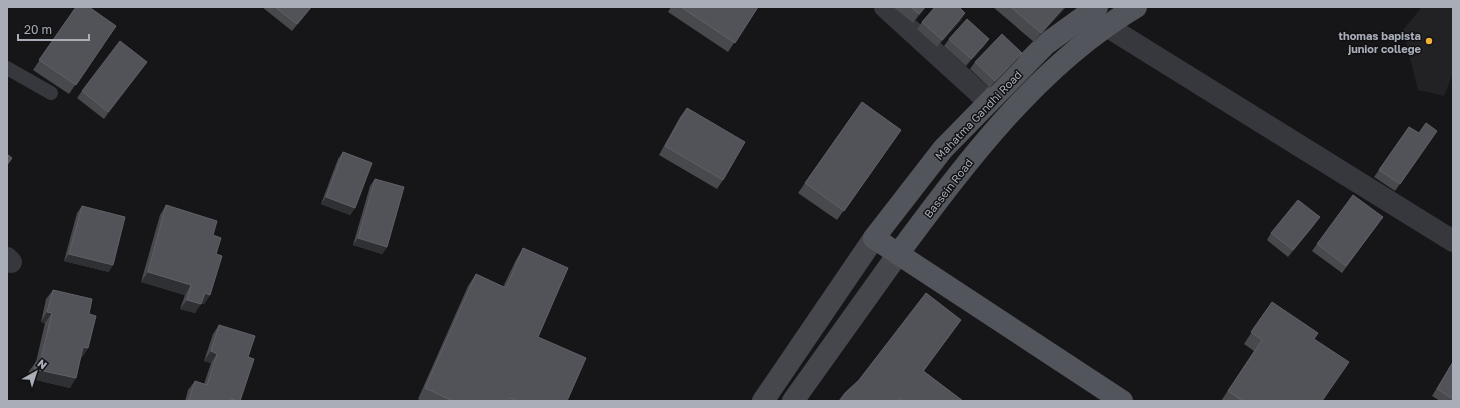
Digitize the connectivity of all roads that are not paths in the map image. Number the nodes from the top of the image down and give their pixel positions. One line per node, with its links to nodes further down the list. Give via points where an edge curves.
1 (885, 7): 7 (street)
2 (1136, 7): 4 (main road, Bassein Road)
3 (1091, 10): 4 (street); 7 (main road, Mahatma Gandhi Road, via 1046,44)
4 (1106, 26): 9 (street); 10 (main road, Bassein Road, via 1042,80 964,166)
5 (7, 68): 6 (lane)
6 (51, 93)
7 (989, 102): 8 (main road, Mahatma Gandhi Road, via 943,149)
8 (874, 238): 10 (main road); 11 (main road)
9 (1453, 241)
10 (898, 254): 12 (main road, Bassein Road); 13 (main road)
11 (763, 401)
12 (793, 401)
13 (1122, 401)

